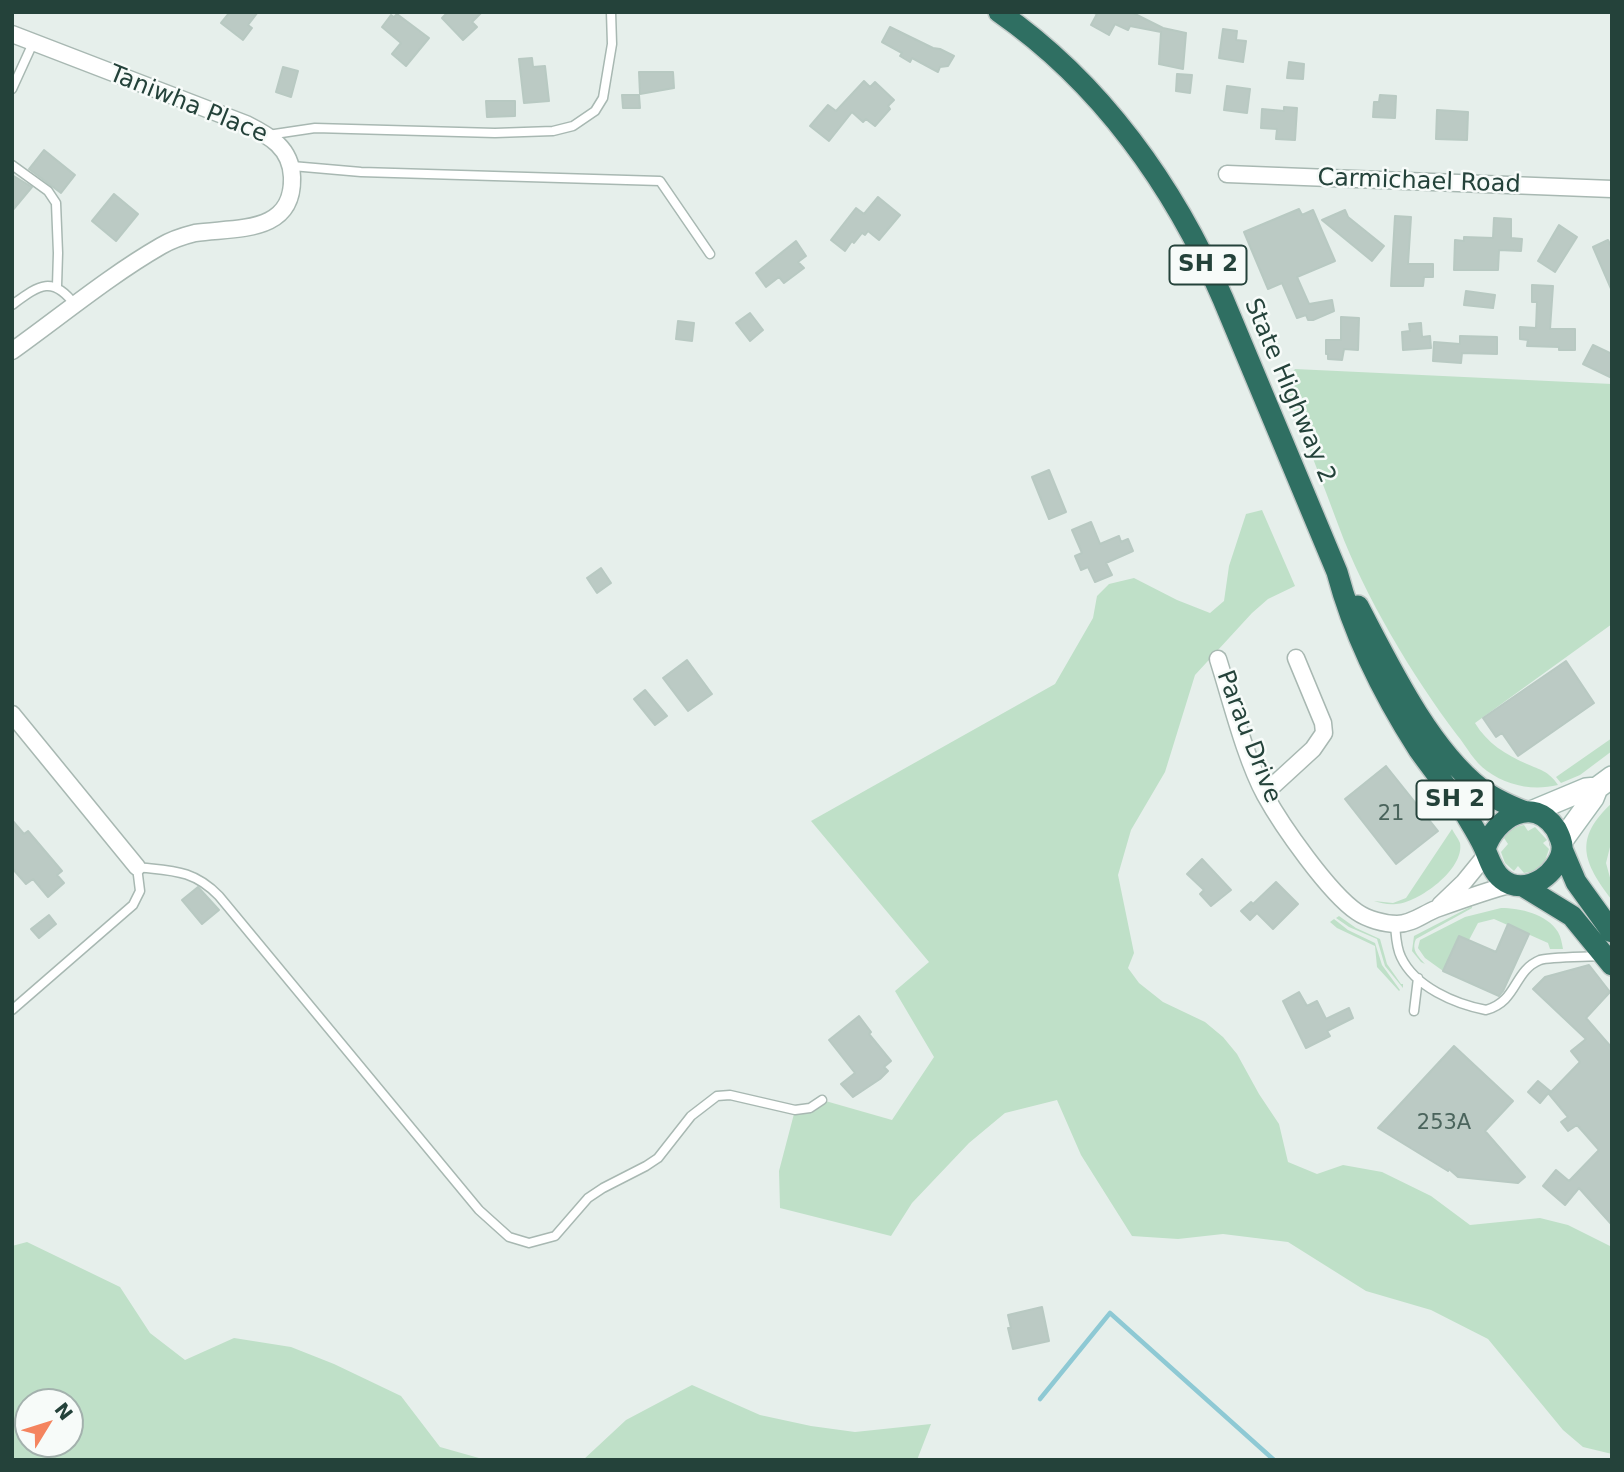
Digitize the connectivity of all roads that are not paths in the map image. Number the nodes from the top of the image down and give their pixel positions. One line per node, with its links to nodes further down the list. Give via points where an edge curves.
1 (611, 12): 6 (lane, via 612,44 603,98 595,111 572,126 495,133 315,128)
2 (999, 12): 16 (highway, State Highway 2 / SH 2, via 1104,106 1169,194 1206,260)
3 (12, 34): 4 (street, Taniwha Place)
4 (33, 43): 5 (lane); 6 (street, Taniwha Place)
5 (12, 89)
6 (268, 135): 8 (street, Taniwha Place, via 281,145)
7 (12, 165): 12 (lane, via 48,191 56,203)
8 (292, 166): 11 (lane, via 660,181); 14 (street, Taniwha Place, via 288,200 270,221 252,228 177,238)
9 (1227, 174): 10 (street, Carmichael Road)
10 (1612, 189)
11 (710, 254)
12 (57, 286): 13 (lane, via 38,287); 14 (lane)
13 (12, 305)
14 (75, 305): 15 (street, Taniwha Place)
15 (12, 351)
16 (1337, 572): 22 (highway, State Highway 2 / SH 2, via 1406,693 1457,767 1482,790); 24 (highway, State Highway 2 / SH 2, via 1352,622 1392,708)
17 (1296, 658): 21 (street, via 1324,733)
18 (1218, 659): 21 (street, Parau Drive)
19 (12, 713): 25 (street)
20 (1604, 782): 22 (street); 23 (street)
21 (1265, 793): 28 (street, Parau Drive, via 1296,841 1347,903 1364,916)
22 (1527, 812): 23 (highway, SH 2, via 1550,823); 24 (highway, via 1511,816 1495,829)
23 (1562, 846): 26 (highway, via 1560,859 1548,875 1532,885); 29 (highway, SH 2, via 1576,882)
24 (1486, 852): 26 (highway, SH 2, via 1502,879); 27 (street)
25 (137, 867): 32 (lane, via 140,891 133,905); 34 (lane, via 177,870 209,886 450,1176 509,1237 529,1242 555,1236 588,1198 658,1158 691,1116 717,1096 795,1110)
26 (1518, 885): 27 (street); 30 (highway, SH 2, via 1572,916)
27 (1436, 909): 28 (street)
28 (1395, 925): 31 (lane, via 1399,953)
29 (1612, 932)
30 (1607, 960): 31 (lane, via 1542,959 1523,973 1505,1002 1486,1010 1455,1001)
31 (1418, 978): 33 (lane)
32 (12, 1010)
33 (1414, 1010)
34 (822, 1100)

